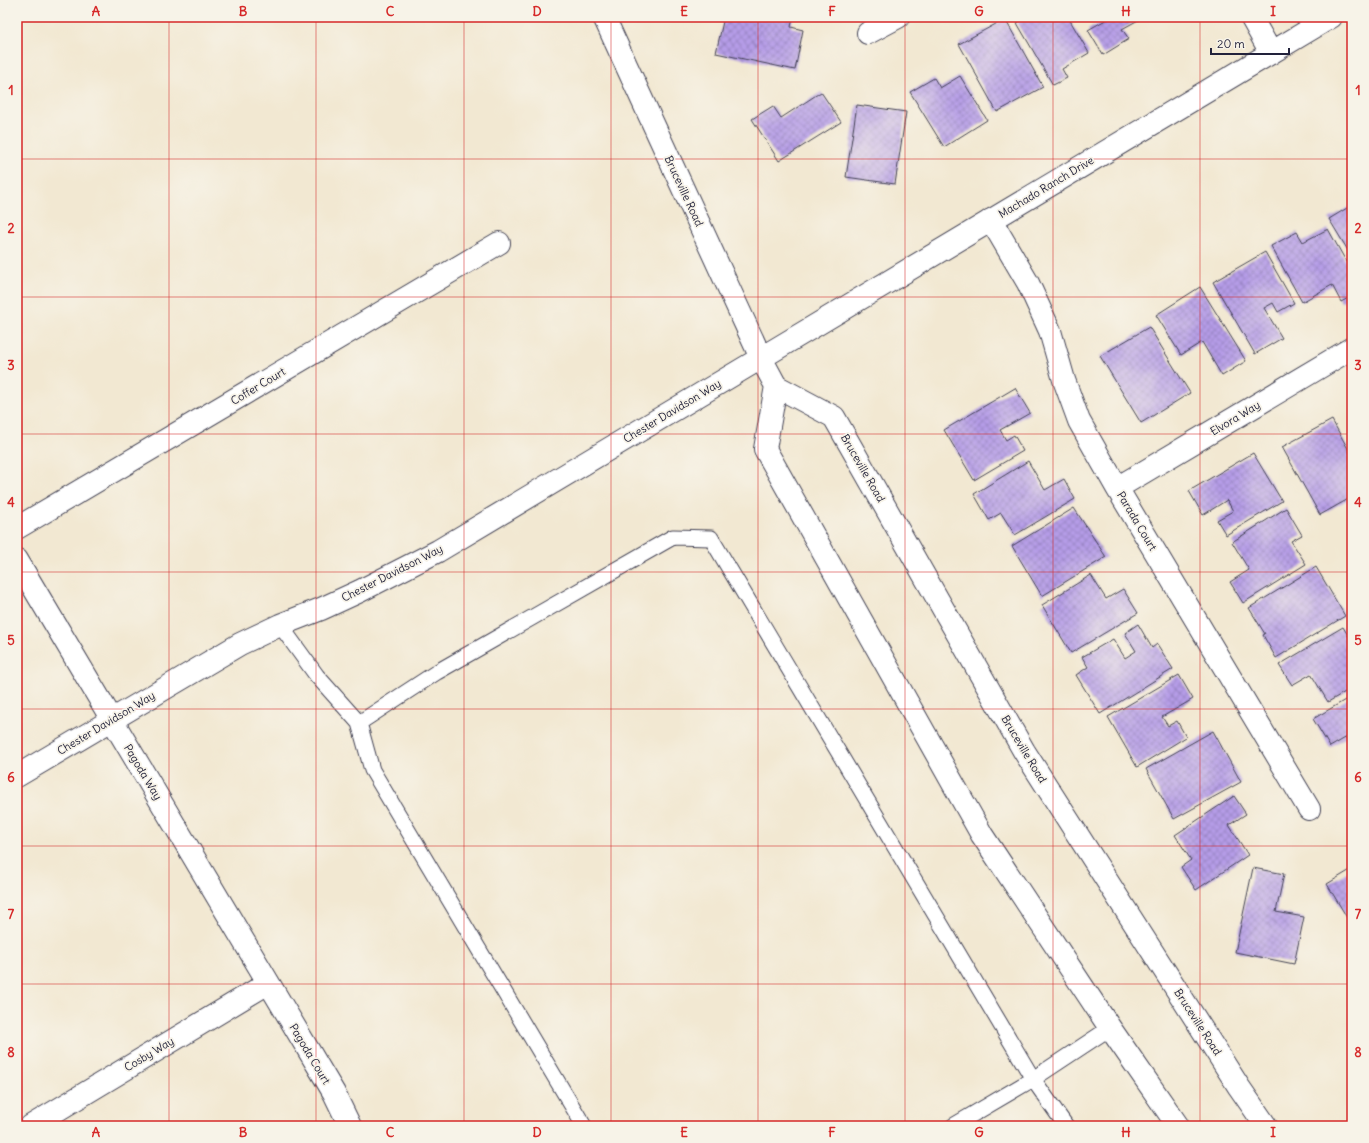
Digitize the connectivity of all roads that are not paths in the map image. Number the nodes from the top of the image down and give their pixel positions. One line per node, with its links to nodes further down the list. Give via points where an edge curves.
1 (604, 17): 10 (street, Bruceville Road)
2 (898, 17): 5 (street)
3 (1251, 17): 6 (street)
4 (1331, 17): 6 (street, Machado Ranch Drive)
5 (868, 34)
6 (1271, 53): 7 (street, Machado Ranch Drive)
7 (991, 220): 10 (street, Machado Ranch Drive); 12 (street, Parada Court, via 1028,283 1050,331 1079,421)
8 (499, 243): 13 (street, Coffer Court)
9 (1352, 348): 12 (street, Elvora Way)
10 (761, 358): 11 (street, Bruceville Road); 15 (street, Chester Davidson Way, via 438,551 360,591)
11 (776, 386): 21 (street, via 765,449 982,835); 29 (street, Bruceville Road, via 834,417 1024,751)
12 (1117, 488): 19 (street, Parada Court)
13 (17, 528)
14 (17, 560): 16 (street, Pagoda Way)
15 (280, 625): 16 (street, Chester Davidson Way, via 240,644); 17 (lane, via 317,676)
16 (112, 720): 18 (street, Chester Davidson Way); 20 (street, Pagoda Way)
17 (359, 723): 22 (lane, via 437,672 673,537 711,538); 25 (lane, via 372,770)
18 (17, 776)
19 (1309, 809)
20 (268, 983): 23 (street, Cosby Way); 24 (street, Pagoda Court, via 334,1093)
21 (1110, 1028): 22 (lane); 28 (street)
22 (1033, 1079): 26 (lane); 27 (lane)
23 (31, 1126)
24 (350, 1126)
25 (584, 1126)
26 (953, 1126)
27 (1066, 1126)
28 (1178, 1126)
29 (1266, 1126)

